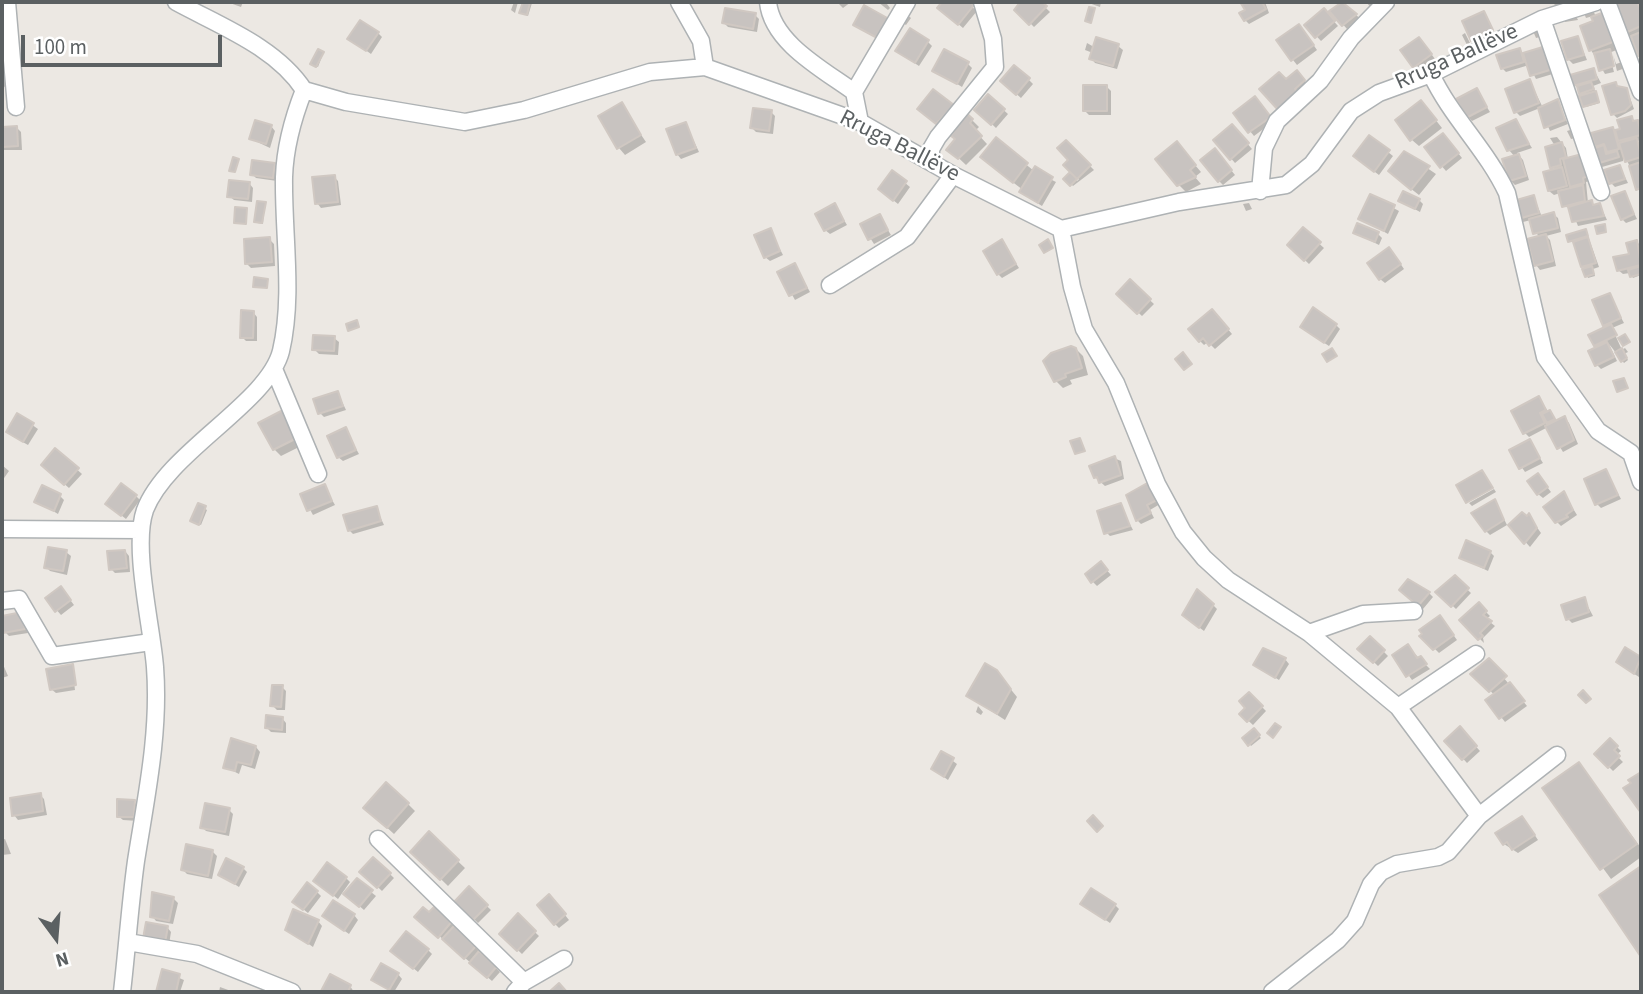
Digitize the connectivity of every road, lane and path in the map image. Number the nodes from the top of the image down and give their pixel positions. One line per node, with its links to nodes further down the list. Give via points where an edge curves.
1 (7, 2): 16 (street)
2 (176, 2): 13 (street, via 269,53 292,71)
3 (679, 2): 11 (street, via 701,41)
4 (768, 2): 14 (street, via 770,18 783,35)
5 (907, 2): 14 (street)
6 (982, 2): 18 (street, via 993,39 995,67 938,137)
7 (1386, 2): 20 (street, via 1351,38 1320,81 1277,121 1264,148)
8 (1596, 2): 10 (street, Rruga Ballëve)
9 (1607, 2): 15 (street)
10 (1542, 19): 12 (street, Rruga Ballëve); 21 (street)
11 (705, 67): 13 (street, Rruga Ballëve, via 650,72 524,110 465,122 346,102); 17 (street, Rruga Ballëve)
12 (1431, 74): 20 (street, Rruga Ballëve, via 1363,102 1351,111 1312,164 1286,185); 26 (street, via 1507,193 1545,356 1598,431 1631,453)
13 (304, 90): 24 (street, via 288,143 284,176 285,324)
14 (854, 92): 17 (street)
15 (1641, 92)
16 (16, 107)
17 (860, 122): 18 (street, Rruga Ballëve)
18 (931, 161): 19 (street, Rruga Ballëve)
19 (953, 175): 22 (street, Rruga Ballëve); 23 (street, via 907,237)
20 (1260, 191): 22 (street, Rruga Ballëve, via 1180,202)
21 (1601, 192)
22 (1061, 229): 31 (street, via 1084,329 1116,383 1157,484 1183,532 1228,580)
23 (830, 285)
24 (274, 369): 25 (street); 28 (street, via 165,477 146,508)
25 (318, 474)
26 (1641, 482)
27 (2, 529): 28 (street)
28 (141, 530): 32 (street)
29 (2, 601): 32 (street, via 19,598 52,656)
30 (1414, 611): 31 (street, via 1363,614)
31 (1309, 633): 34 (street)
32 (151, 642): 38 (street, via 156,724)
33 (1476, 654): 34 (street)
34 (1398, 708): 36 (street)
35 (1557, 755): 36 (street)
36 (1479, 816): 43 (street, via 1447,852 1381,872 1355,921 1338,940)
37 (378, 839): 40 (street)
38 (128, 942): 41 (street); 42 (street, via 207,957)
39 (564, 960): 40 (street)
40 (519, 987)
41 (122, 992)
42 (292, 992)
43 (1272, 992)

